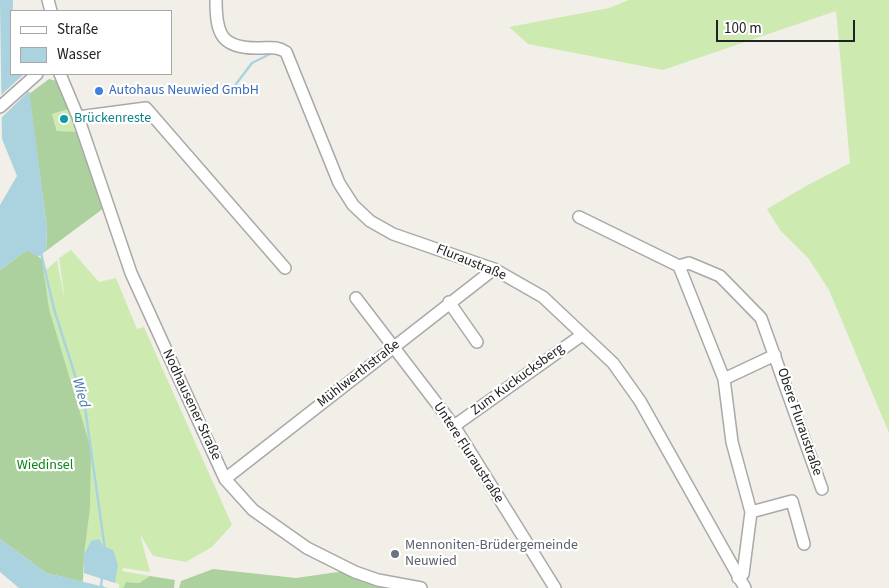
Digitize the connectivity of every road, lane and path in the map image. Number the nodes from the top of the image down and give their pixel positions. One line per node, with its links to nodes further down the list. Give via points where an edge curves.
1 (216, 0): 9 (street, Fluraustraße, via 217,27 224,39 237,45 280,48 286,52 339,183 353,205 370,221 392,234)
2 (60, 75): 5 (street, Nodhausener Straße)
3 (34, 76): 4 (street)
4 (0, 107)
5 (78, 117): 8 (street, via 146,108); 18 (street, Nodhausener Straße, via 130,273)
6 (579, 217): 7 (street, Obere Fluraustraße)
7 (679, 266): 15 (street, Obere Fluraustraße, via 689,263 720,276 761,318); 16 (street)
8 (285, 268)
9 (494, 269): 11 (street, Mühlwerthstraße); 12 (street, Fluraustraße, via 543,297)
10 (356, 298): 14 (street, Untere Fluraustraße)
11 (449, 302): 13 (street); 14 (street, Mühlwerthstraße)
12 (582, 334): 17 (street, Zum Kuckucksberg); 22 (street, Fluraustraße, via 613,363 640,401)
13 (477, 342)
14 (392, 348): 17 (street, Untere Fluraustraße); 18 (street, Mühlwerthstraße)
15 (775, 356): 16 (street, Obere Fluraustraße); 19 (street, Obere Fluraustraße)
16 (724, 379): 20 (street, via 732,442)
17 (454, 426): 24 (street, Untere Fluraustraße)
18 (225, 479): 23 (street, Nodhausener Straße, via 253,510 307,548 355,572)
19 (822, 489)
20 (751, 512): 21 (street, via 792,501); 22 (street, via 742,574)
21 (804, 544)
22 (738, 578): 25 (street, Fluraustraße)
23 (421, 588)
24 (555, 588)
25 (745, 588)

